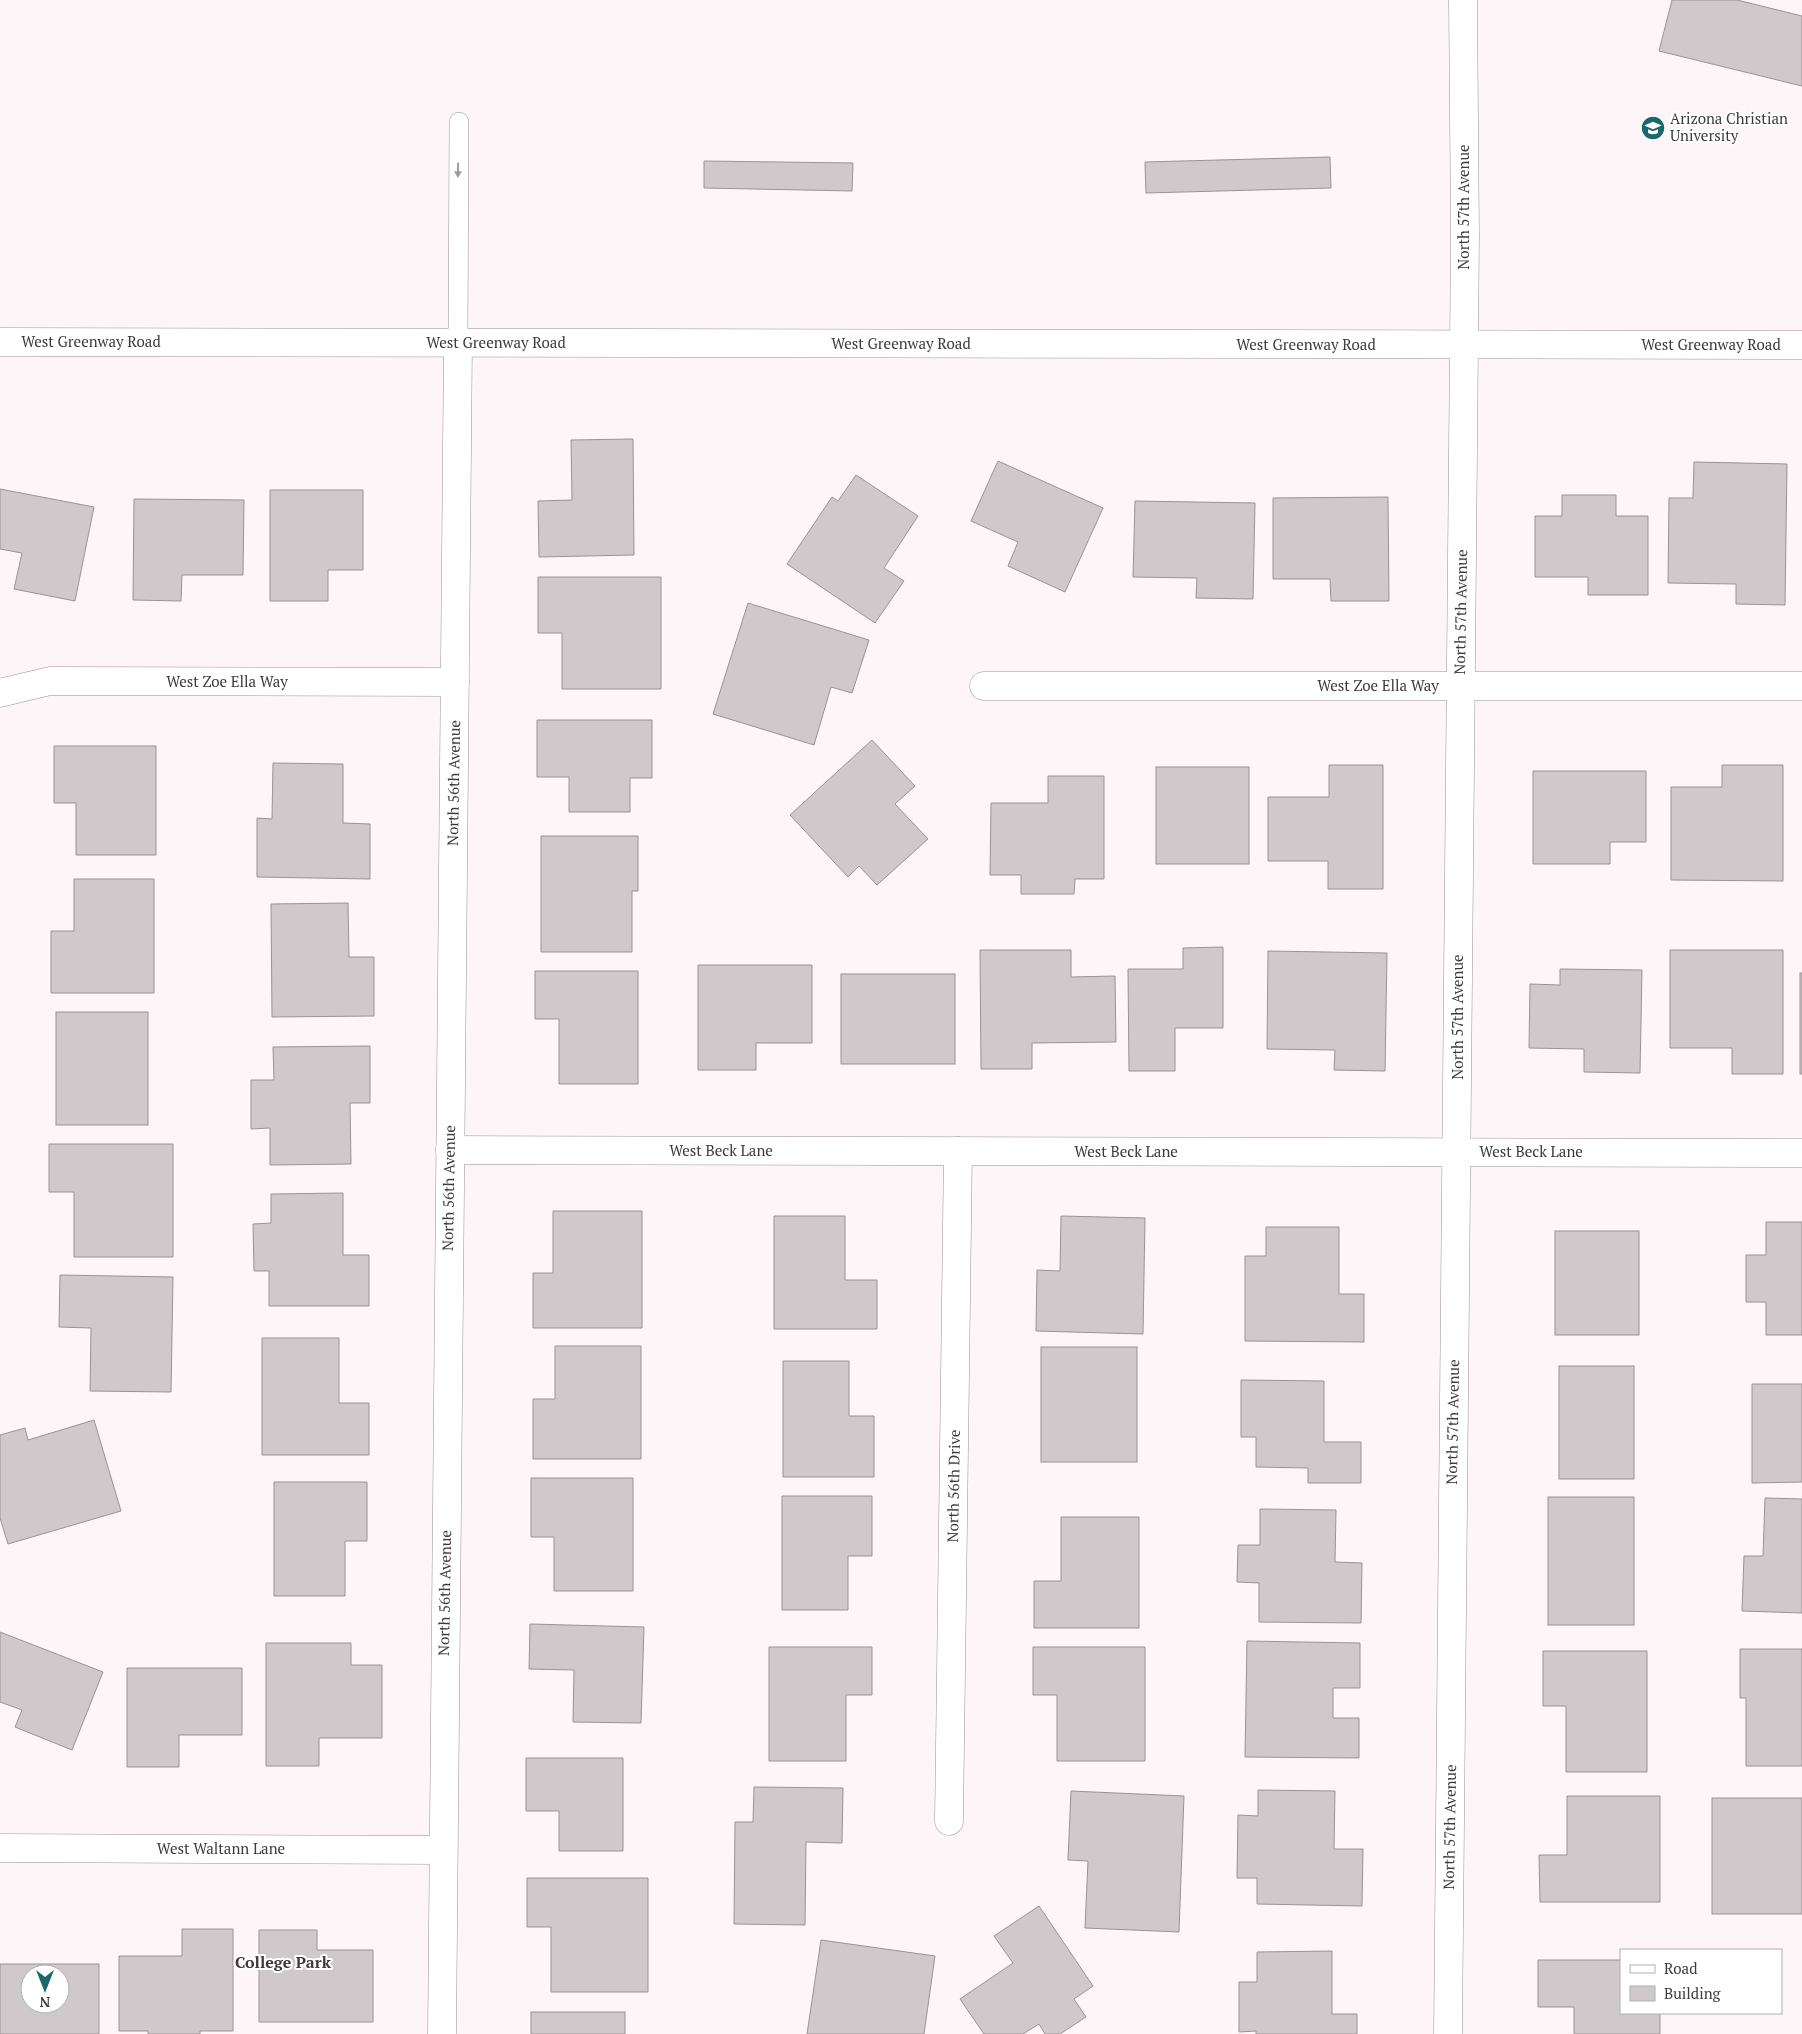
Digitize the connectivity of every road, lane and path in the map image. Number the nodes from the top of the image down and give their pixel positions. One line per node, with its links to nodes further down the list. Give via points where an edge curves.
1 (1463, 0): 5 (street, North 57th Avenue)
2 (459, 122): 4 (lane, one-way to 4)
3 (0, 342): 4 (street, West Greenway Road)
4 (458, 343): 5 (street, West Greenway Road); 7 (street, North 56th Avenue)
5 (1464, 345): 6 (street, West Greenway Road); 9 (street, North 57th Avenue)
6 (1802, 345)
7 (455, 682): 11 (street, West Zoe Ella Way, via 50,681); 12 (street, North 56th Avenue)
8 (984, 686): 9 (street, West Zoe Ella Way)
9 (1460, 686): 10 (street, West Zoe Ella Way); 14 (street, North 57th Avenue)
10 (1802, 686)
11 (0, 693)
12 (450, 1150): 13 (street, West Beck Lane); 18 (street, North 56th Avenue)
13 (958, 1151): 14 (street, West Beck Lane); 16 (street, North 56th Drive)
14 (1456, 1152): 15 (street, West Beck Lane); 20 (street, North 57th Avenue)
15 (1802, 1153)
16 (949, 1821)
17 (0, 1848): 18 (street, West Waltann Lane)
18 (443, 1850): 19 (street, North 56th Avenue)
19 (442, 2034)
20 (1448, 2034)

